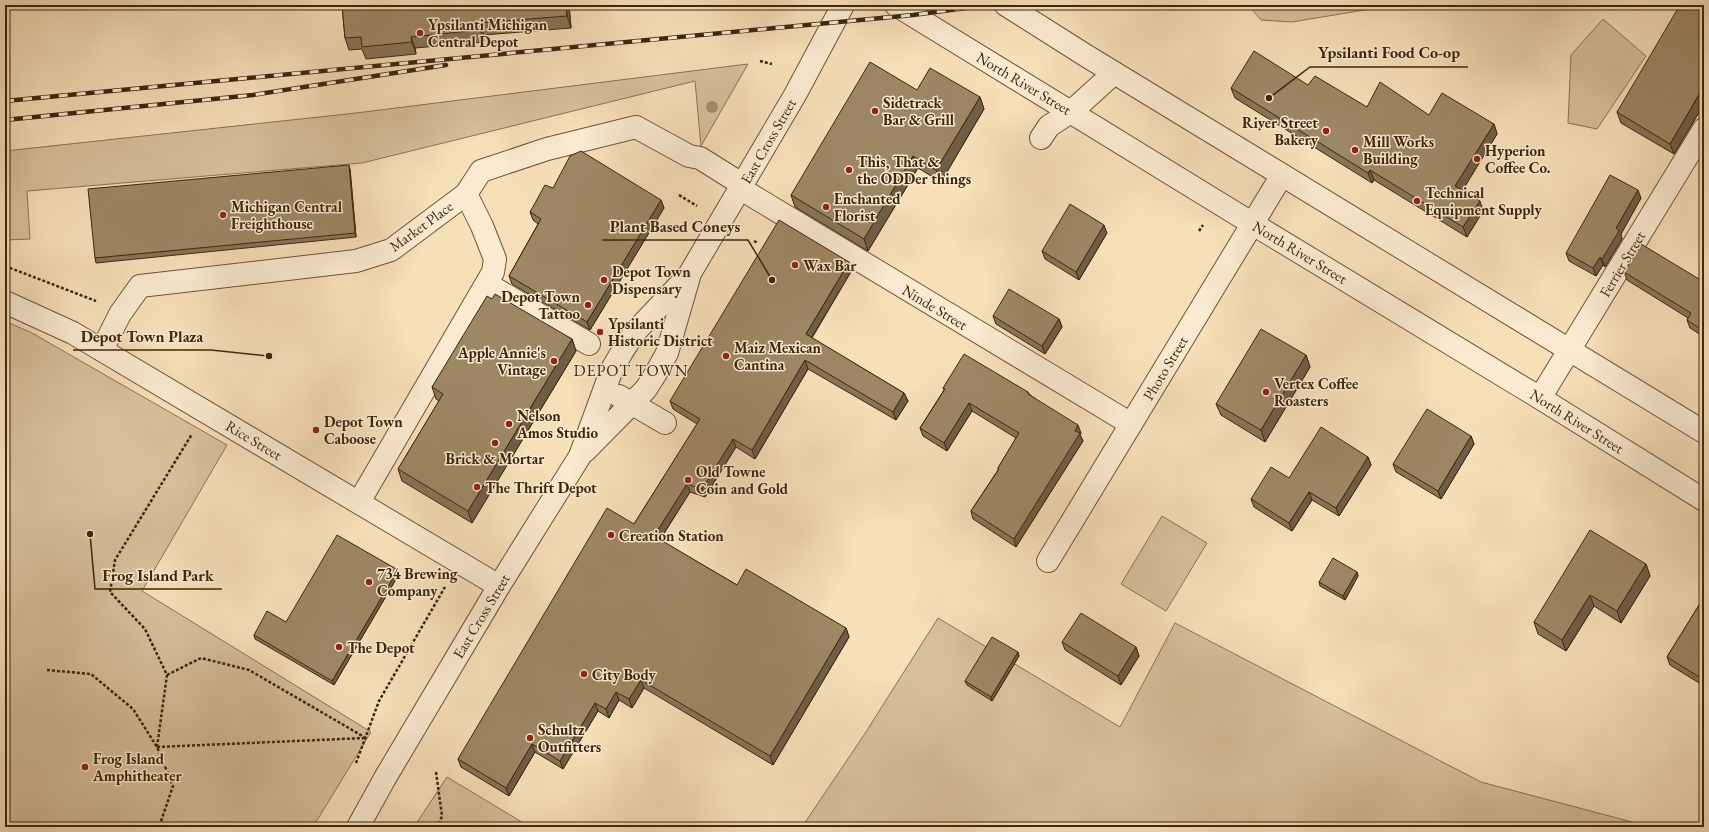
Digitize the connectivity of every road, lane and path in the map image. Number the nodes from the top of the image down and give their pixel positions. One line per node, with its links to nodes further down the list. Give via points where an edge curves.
1 (843, 5): 13 (street, East Cross Street)
2 (896, 5): 7 (street, North River Street)
3 (1006, 5): 6 (street)
4 (760, 61): 5 (path)
5 (772, 64)
6 (1114, 73): 7 (street); 12 (street)
7 (1071, 112): 11 (street, via 1049,126); 17 (street, North River Street)
8 (1264, 121): 10 (path)
9 (1704, 129): 27 (street, Ferrier Street)
10 (1259, 130)
11 (1041, 138)
12 (1282, 175): 17 (street, Photo Street); 27 (street)
13 (742, 187): 14 (street, Market Place, via 700,158 689,156 636,127 547,149 481,171); 21 (street, East Cross Street); 32 (street, Ninde Street)
14 (466, 194): 22 (street, via 485,231 495,259 493,272); 26 (street, Market Place, via 391,250 356,261 140,286 120,314)
15 (679, 195): 16 (path)
16 (697, 206)
17 (1253, 224): 29 (street, North River Street); 32 (street, Photo Street)
18 (754, 240): 19 (path)
19 (758, 243)
20 (5, 266): 24 (path)
21 (689, 275): 28 (street, East Cross Street, via 634,333 612,369); 30 (street, East Cross Street, via 667,353 646,389)
22 (487, 284): 25 (street); 37 (street)
23 (5, 302): 26 (street, Rice Street)
24 (100, 302)
25 (589, 344)
26 (102, 350): 37 (street, Rice Street)
27 (1570, 350): 29 (street, Ferrier Street); 34 (street)
28 (605, 388): 30 (street); 35 (street, East Cross Street)
29 (1540, 398): 36 (street, North River Street)
30 (632, 404): 31 (street); 35 (street, East Cross Street)
31 (665, 423)
32 (1131, 424): 38 (street, Photo Street)
33 (194, 432): 42 (path, via 115,560 110,592 145,629)
34 (1704, 432)
35 (580, 456): 39 (street, East Cross Street)
36 (1704, 500)
37 (358, 502): 39 (street, Rice Street)
38 (1048, 561)
39 (499, 586): 48 (street, East Cross Street)
40 (445, 587): 43 (path, via 379,701)
41 (47, 670): 44 (path, via 91,674 133,709)
42 (167, 675): 43 (path, via 201,658 249,670); 44 (path)
43 (366, 738): 44 (path); 45 (path)
44 (157, 747): 47 (path, via 173,786)
45 (356, 763)
46 (436, 772): 49 (path, via 442,816)
47 (159, 827)
48 (358, 827)
49 (438, 827)

